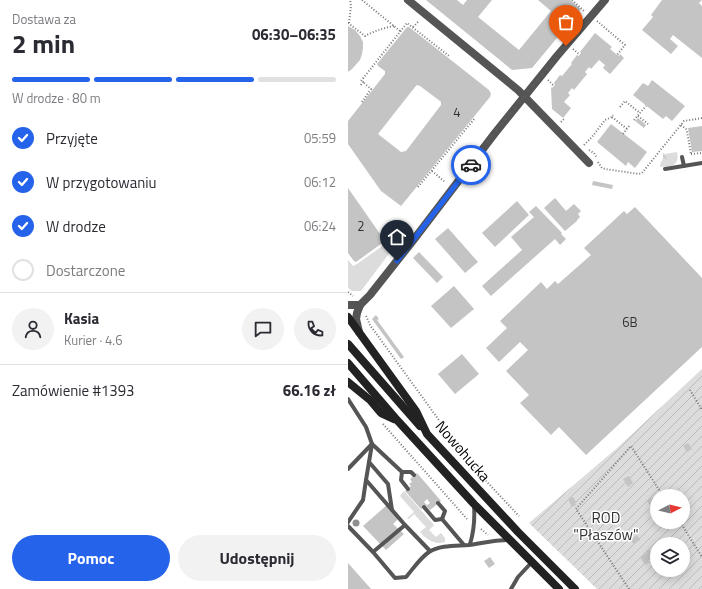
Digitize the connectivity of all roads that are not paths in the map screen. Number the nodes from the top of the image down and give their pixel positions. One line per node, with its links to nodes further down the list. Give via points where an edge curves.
1 (408, 0): 3 (street)
2 (605, 0): 3 (street)
3 (524, 96): 5 (street); 10 (street, via 366,300)
4 (684, 156): 7 (lane)
5 (589, 163)
6 (702, 163): 7 (lane)
7 (684, 166): 8 (lane)
8 (665, 169)
9 (348, 305): 10 (street)
10 (362, 309): 12 (street, via 357,313 356,319)
11 (348, 317): 12 (main road, Nowohucka)
12 (359, 333): 18 (main road, Nowohucka, via 416,411)
13 (348, 344): 18 (main road)
14 (348, 363): 17 (main road)
15 (348, 382): 17 (main road, Nowohucka, via 381,413)
16 (348, 399): 19 (lane, via 366,427)
17 (397, 420): 27 (main road, Nowohucka)
18 (427, 434): 42 (main road, Nowohucka)
19 (372, 444): 20 (lane); 21 (lane); 22 (lane)
20 (369, 462): 24 (lane); 29 (lane, via 388,484)
21 (348, 469)
22 (402, 472): 23 (lane, via 411,472); 25 (lane, via 401,480)
23 (414, 475)
24 (366, 480): 29 (lane); 31 (lane, via 363,500)
25 (408, 489)
26 (438, 503): 30 (lane, via 445,511)
27 (474, 504): 34 (main road, Nowohucka); 35 (lane, via 475,525)
28 (424, 507): 30 (lane, via 435,520)
29 (392, 511): 32 (lane)
30 (442, 519): 36 (lane)
31 (348, 522)
32 (405, 525): 37 (lane); 38 (lane)
33 (348, 526): 38 (lane)
34 (509, 540): 35 (lane); 39 (main road, Nowohucka)
35 (470, 544): 36 (lane)
36 (464, 545): 37 (lane, via 441,547)
37 (430, 551): 38 (lane, via 406,577 395,578)
38 (373, 552)
39 (532, 562): 40 (lane); 41 (main road, Nowohucka)
40 (511, 589)
41 (559, 589)
42 (575, 589)

